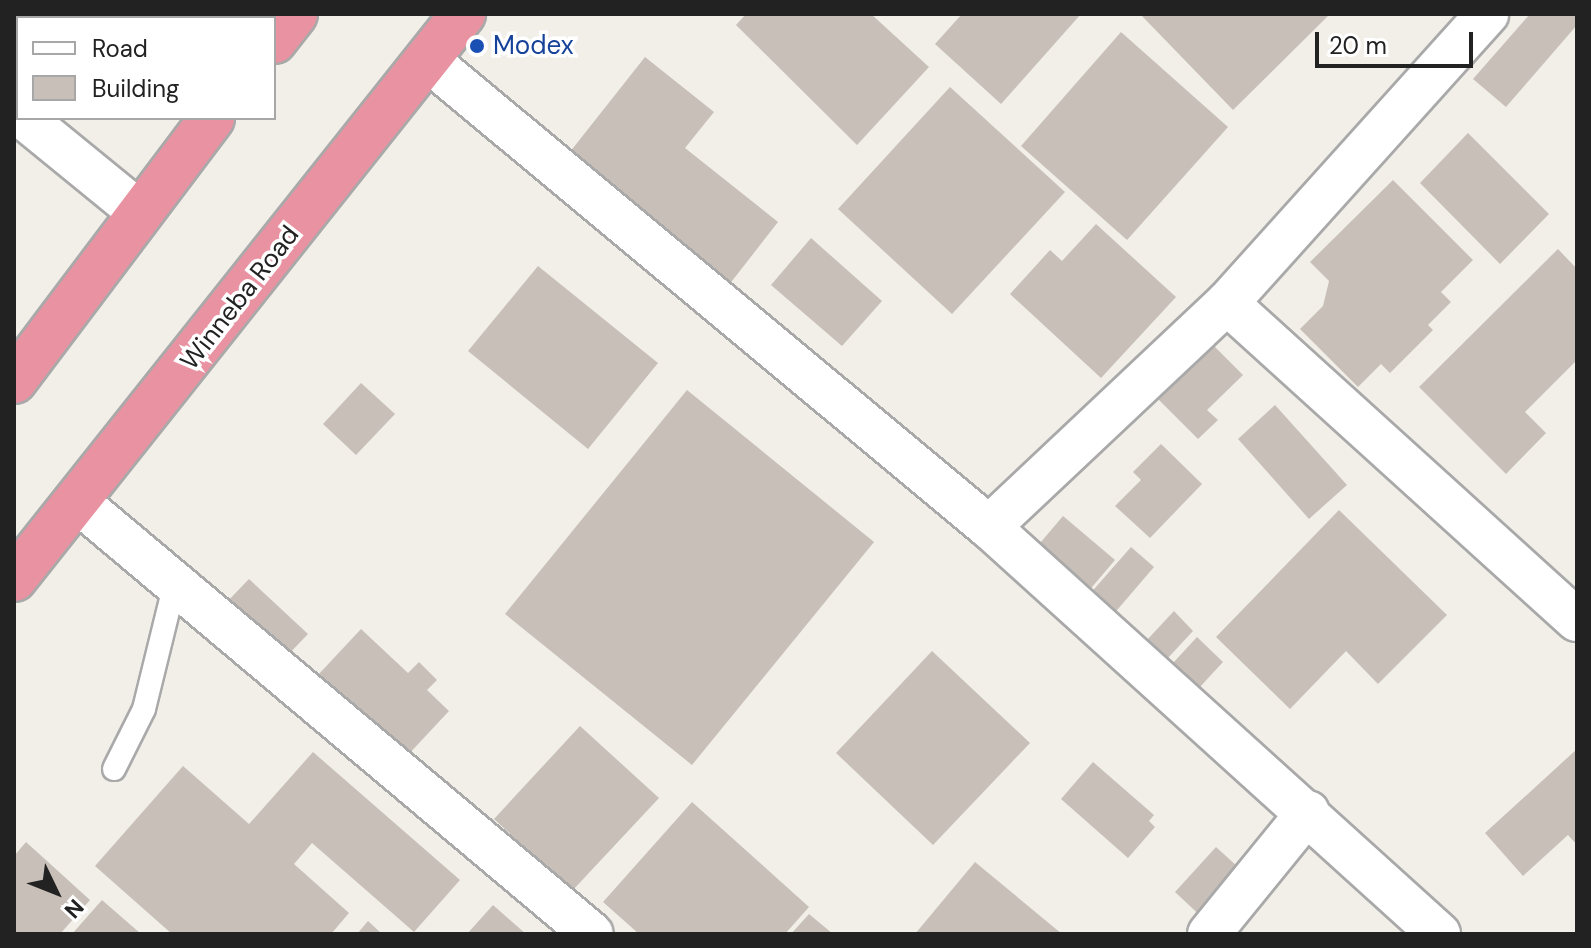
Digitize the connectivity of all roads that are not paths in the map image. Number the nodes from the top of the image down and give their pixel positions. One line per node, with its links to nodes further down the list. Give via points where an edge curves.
1 (295, 14): 4 (highway)
2 (463, 14): 5 (highway, Winneba Road)
3 (1487, 14): 9 (street)
4 (276, 38)
5 (429, 61): 11 (highway, Winneba Road); 12 (street)
6 (26, 120): 8 (street)
7 (210, 120): 8 (highway)
8 (138, 211): 10 (highway)
9 (1227, 303): 12 (street); 15 (street)
10 (14, 381)
11 (78, 502): 13 (highway, Winneba Road); 14 (street)
12 (989, 527): 17 (street, via 1095,628)
13 (14, 579)
14 (175, 583): 16 (lane, via 144,709); 18 (street)
15 (1574, 607)
16 (114, 769)
17 (1308, 812): 19 (street); 20 (street)
18 (592, 934)
19 (1209, 934)
20 (1439, 934)

